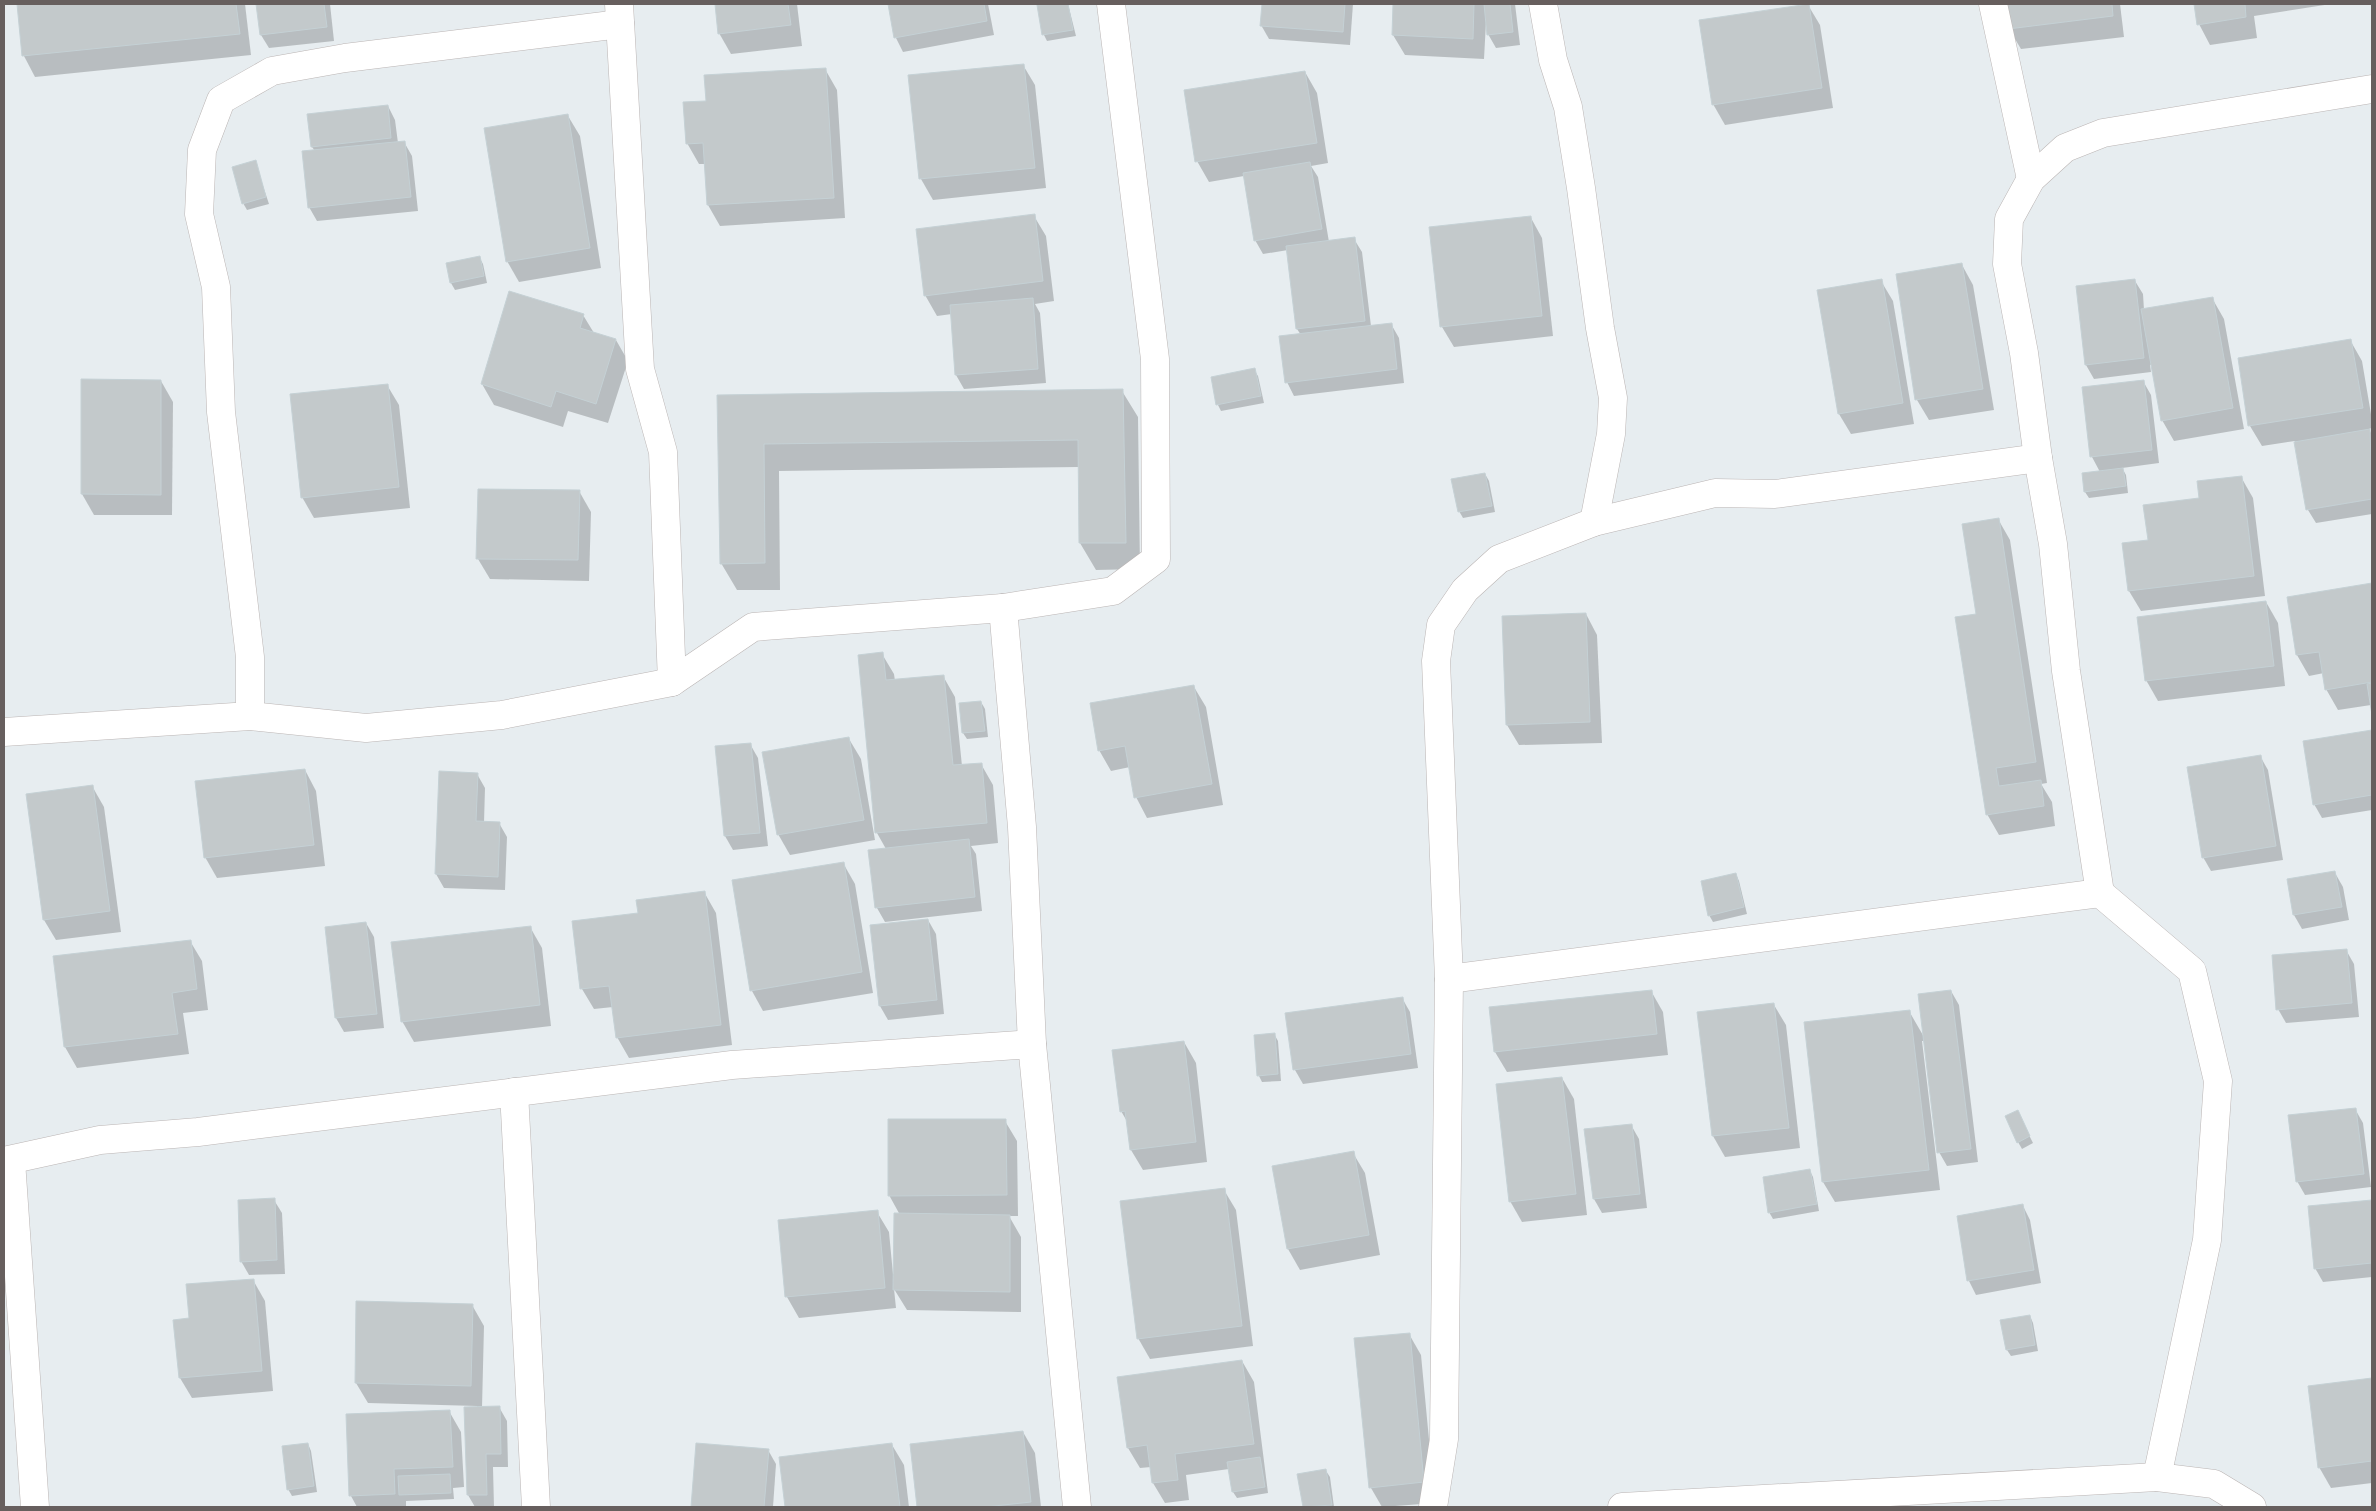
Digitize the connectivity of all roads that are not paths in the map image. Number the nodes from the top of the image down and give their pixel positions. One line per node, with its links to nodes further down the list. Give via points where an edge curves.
1 (1111, 4): 9 (street, via 1155,359 1156,560 1112,590)
2 (1543, 4): 8 (street, via 1554,60 1568,107 1600,328 1614,398 1611,434)
3 (1993, 4): 6 (street)
4 (619, 14): 10 (street, via 640,369 663,452); 11 (street, via 272,71 220,100 202,150 199,214 216,287 221,412 250,657)
5 (2372, 89): 6 (street, via 2103,133 2066,148)
6 (2031, 179): 7 (street, via 2009,219 2007,264 2024,353)
7 (2038, 458): 8 (street, via 1775,494 1715,493); 13 (street)
8 (1594, 522): 14 (street, via 1499,559 1465,590 1442,625 1436,661)
9 (1003, 608): 10 (street, via 753,627); 15 (street, via 1022,827)
10 (672, 682): 11 (street, via 502,715 366,728)
11 (250, 716): 12 (street)
12 (4, 732)
13 (2100, 893): 14 (street); 18 (street, via 2192,971 2218,1081 2207,1240)
14 (1449, 979): 22 (street, via 1444,1440)
15 (1032, 1044): 16 (street, via 732,1065); 21 (street)
16 (514, 1092): 17 (street, via 198,1132 100,1140); 20 (street)
17 (7, 1161): 19 (street)
18 (2157, 1477): 23 (street); 24 (street, via 2214,1484)
19 (35, 1507)
20 (536, 1507)
21 (1077, 1507)
22 (1433, 1507)
23 (1622, 1507)
24 (2252, 1507)

